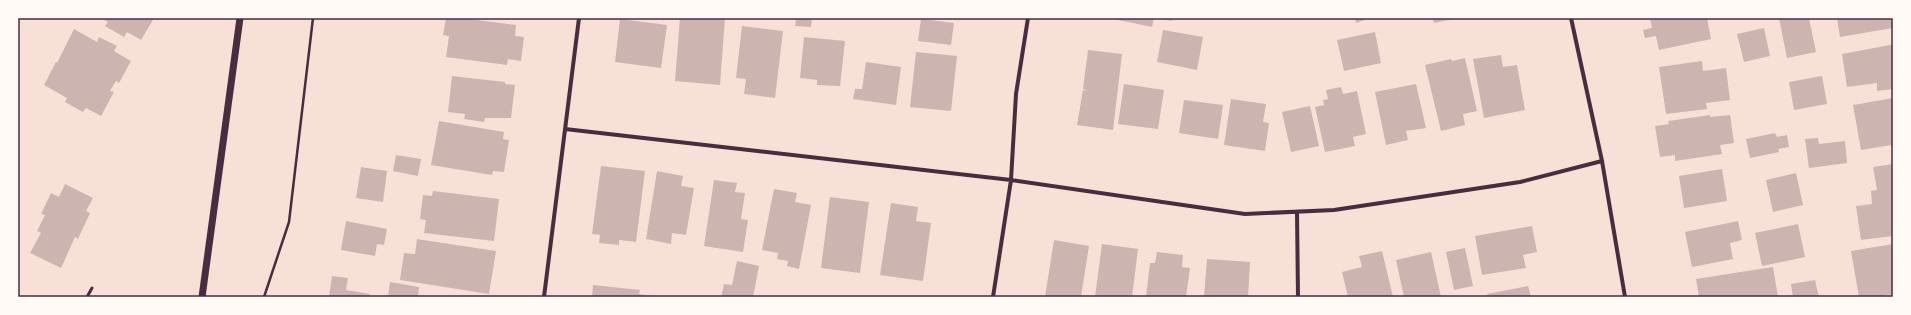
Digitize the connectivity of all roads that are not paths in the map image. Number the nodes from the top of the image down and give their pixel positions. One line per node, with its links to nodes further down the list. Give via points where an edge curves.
1 (240, 18): 11 (street)
2 (580, 18): 5 (street)
3 (1028, 18): 7 (street, via 1016,94)
4 (1572, 18): 6 (street)
5 (565, 129): 7 (street); 12 (street)
6 (1602, 160): 8 (street, via 1520,182 1334,210); 15 (street)
7 (1011, 180): 8 (street, via 1245,214); 13 (street)
8 (1297, 212): 14 (street)
9 (92, 288): 10 (lane)
10 (87, 297)
11 (202, 297)
12 (544, 297)
13 (993, 297)
14 (1298, 297)
15 (1625, 297)

